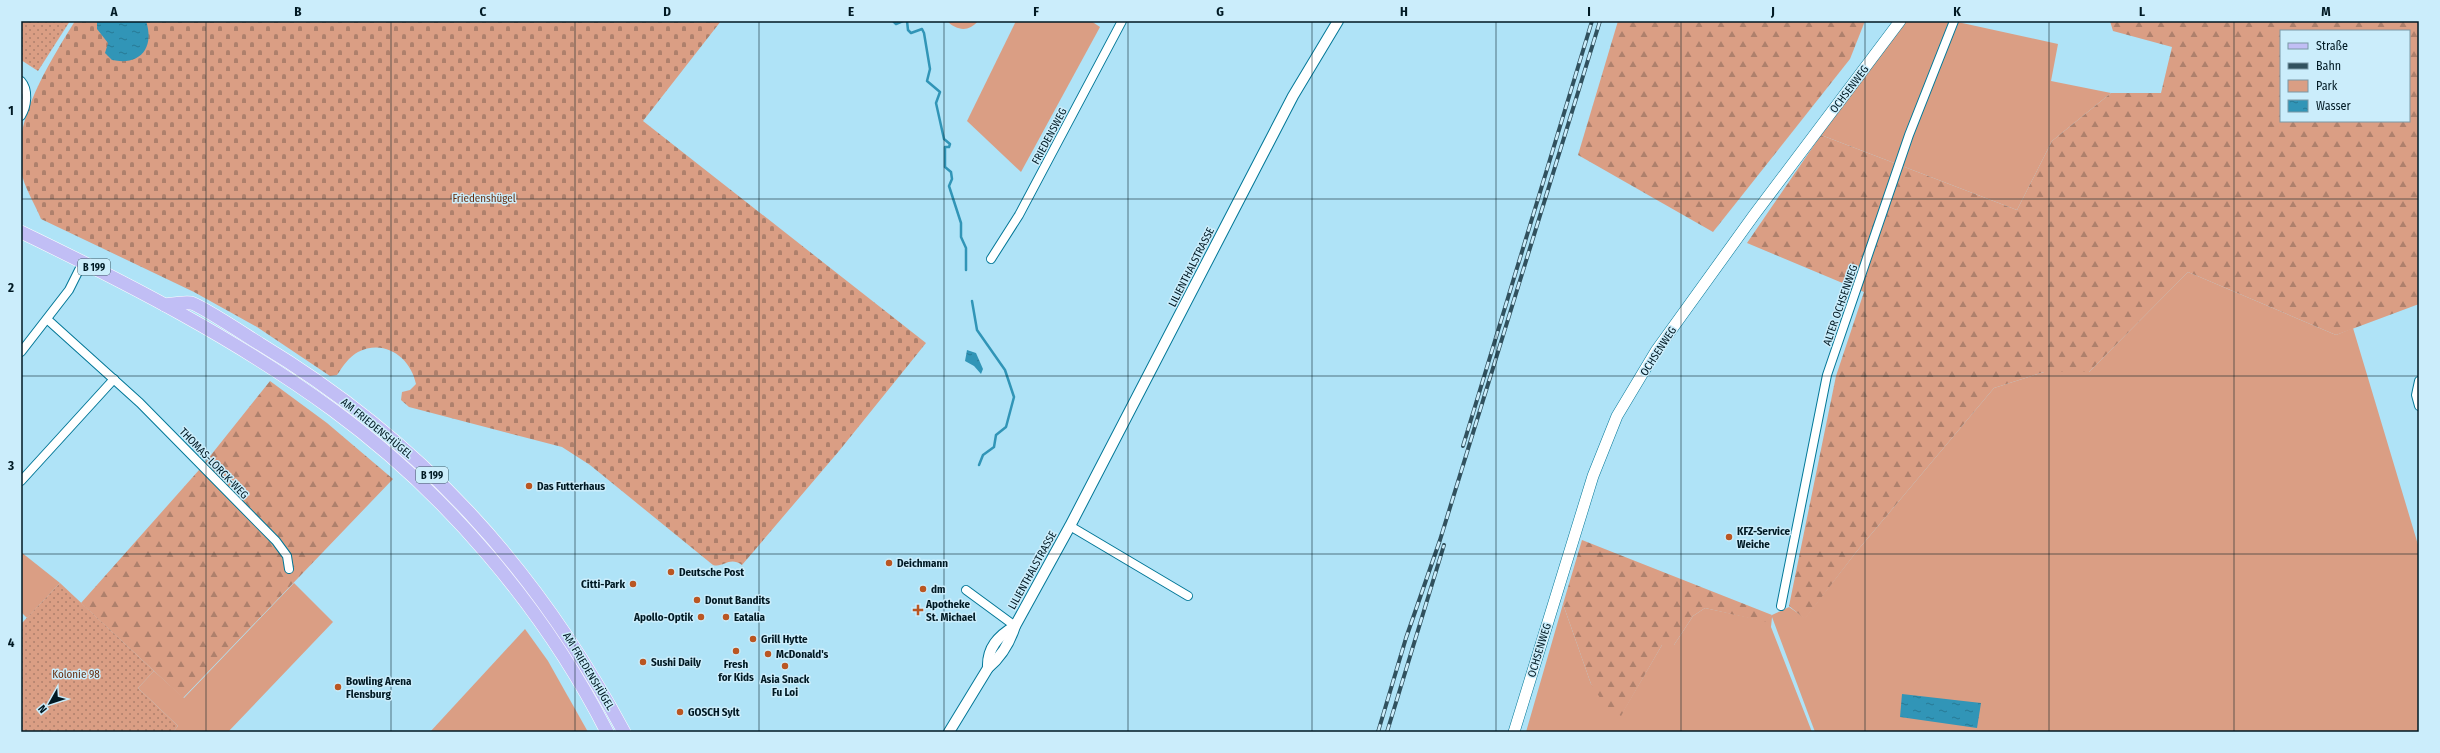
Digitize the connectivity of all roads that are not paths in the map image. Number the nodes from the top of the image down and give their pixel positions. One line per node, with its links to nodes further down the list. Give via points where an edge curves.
1 (1122, 21): 8 (street, FRIEDENSWEG, via 1019,215)
2 (1900, 21): 26 (main road, OCHSENWEG, via 1754,215 1656,351 1617,416 1593,476)
3 (1954, 21): 21 (street, ALTER OCHSENWEG, via 1909,134 1828,375)
4 (1334, 22): 17 (street, LILIENTHALSTRASSE)
5 (21, 81): 6 (street, via 27,99)
6 (21, 116)
7 (21, 232): 9 (main road, AM FRIEDENSHÜGEL / B 199)
8 (991, 259)
9 (83, 262): 10 (main road, AM FRIEDENSHÜGEL / B 199); 11 (street, via 69,290)
10 (165, 305): 23 (main road, AM FRIEDENSHÜGEL / B 199, via 272,368 334,411 434,498 459,523 530,608 582,686); 24 (main road, AM FRIEDENSHÜGEL / B 199, via 192,302 291,363 373,422 411,454 476,519 543,600 576,648)
11 (48, 320): 12 (street); 13 (street, THOMAS-LORCK-WEG)
12 (21, 352)
13 (114, 379): 16 (street); 18 (street, THOMAS-LORCK-WEG, via 276,541 286,556)
14 (2419, 381): 15 (street, via 2416,395)
15 (2419, 406)
16 (21, 481)
17 (1070, 526): 20 (street, LILIENTHALSTRASSE); 22 (street, LILIENTHALSTRASSE)
18 (289, 569)
19 (966, 590): 22 (street)
20 (1188, 596)
21 (1781, 606)
22 (1014, 626): 25 (street, LILIENTHALSTRASSE, via 1002,633 988,655 988,668)
23 (607, 732)
24 (624, 732)
25 (949, 732)
26 (1514, 732)

